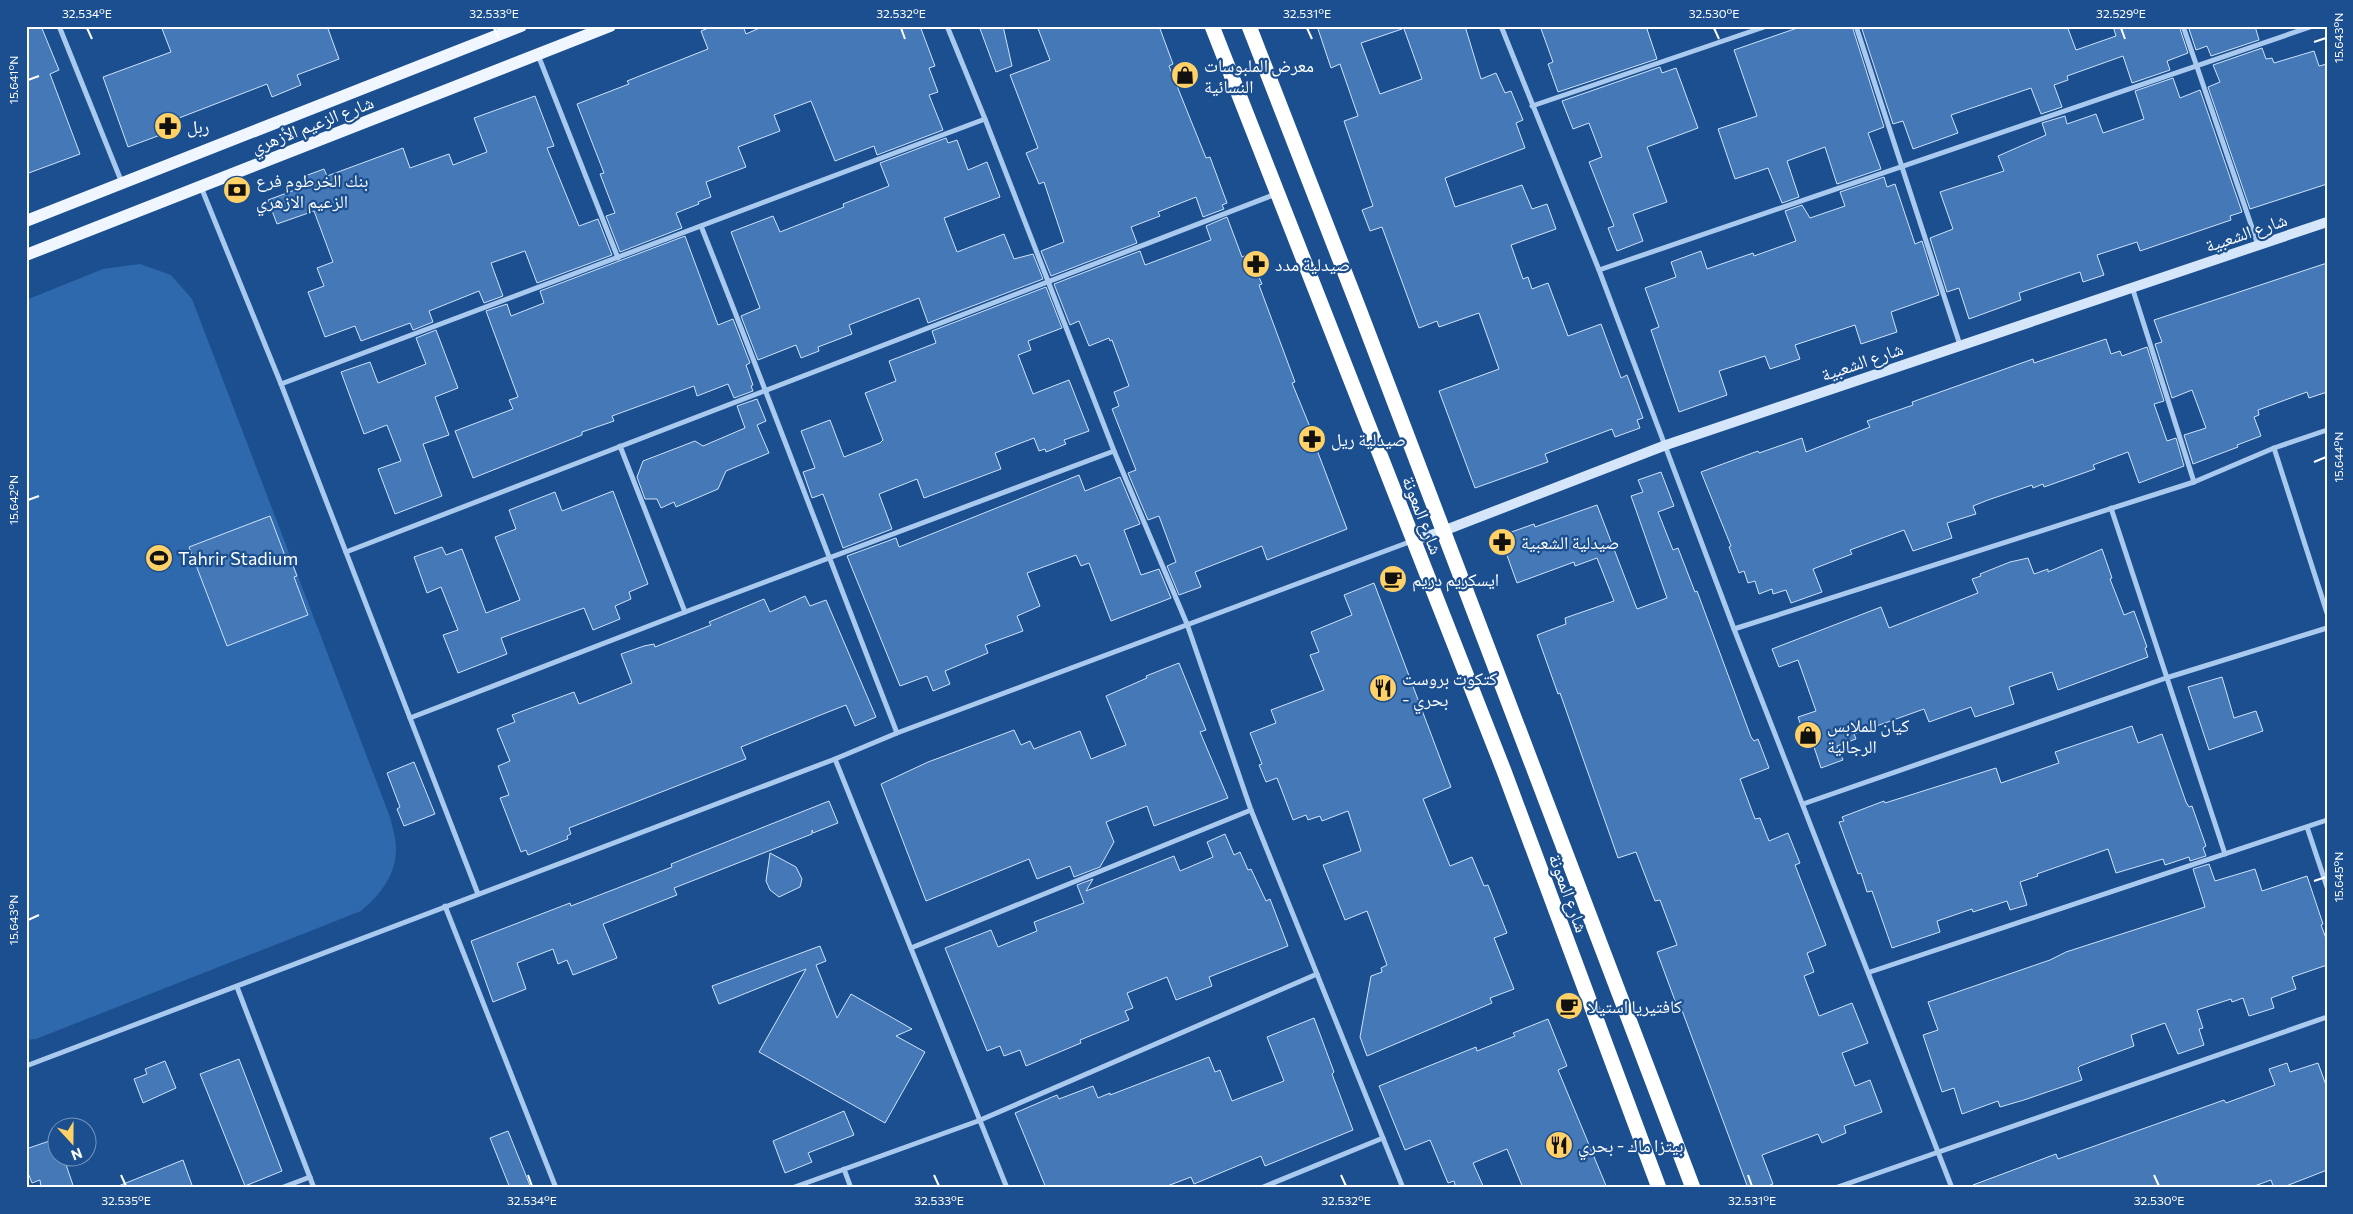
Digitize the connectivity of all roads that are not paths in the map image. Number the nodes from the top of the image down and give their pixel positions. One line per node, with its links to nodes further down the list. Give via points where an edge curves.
1 (59, 26): 17 (street)
2 (521, 26): 17 (main road, شارع الزعيم الأزهري)
3 (610, 26): 12 (main road, شارع الزعيم الأزهري)
4 (947, 26): 15 (street)
5 (1212, 26): 19 (highway, شارع المعونة)
6 (1249, 26): 39 (highway, شارع المعونة)
7 (1501, 26): 14 (street)
8 (1767, 26): 14 (street)
9 (1856, 26): 16 (street)
10 (2184, 26): 13 (street)
11 (2313, 26): 13 (street)
12 (538, 54): 18 (main road, شارع الزعيم الأزهري); 25 (street)
13 (2197, 66): 16 (street); 23 (street)
14 (1532, 106): 26 (street)
15 (985, 119): 22 (street); 27 (street)
16 (1903, 166): 26 (street); 29 (street)
17 (122, 183): 20 (main road, شارع الزعيم الأزهري)
18 (201, 187): 24 (main road, شارع الزعيم الأزهري); 30 (street)
19 (1277, 193): 27 (street); 40 (highway, شارع المعونة)
20 (26, 221)
21 (2327, 222): 23 (street, شارع الشعبية)
22 (701, 226): 25 (street); 31 (street)
23 (2258, 245): 28 (street, شارع الشعبية)
24 (26, 255)
25 (618, 258): 30 (street)
26 (1599, 270): 33 (street)
27 (1049, 281): 31 (street); 36 (street)
28 (2132, 287): 29 (street, شارع الشعبية); 37 (street)
29 (1960, 345): 33 (street, شارع الشعبية)
30 (281, 384): 41 (street)
31 (767, 391): 34 (street); 42 (street)
32 (2327, 430): 35 (street)
33 (1666, 444): 39 (street, شارع الشعبية); 47 (street)
34 (620, 446): 41 (street); 43 (street)
35 (2274, 448): 37 (street); 44 (street)
36 (1114, 451): 42 (street); 45 (street)
37 (2194, 482): 38 (street)
38 (2111, 508): 47 (street); 48 (street)
39 (1443, 531): 40 (street, شارع الشعبية); 80 (highway, شارع المعونة)
40 (1412, 541): 45 (street); 79 (highway, شارع المعونة, via 1504,771)
41 (346, 552): 49 (street)
42 (828, 558): 43 (street); 50 (street)
43 (685, 612): 49 (street)
44 (2327, 613)
45 (1187, 624): 50 (street); 53 (street)
46 (2327, 628): 48 (street)
47 (1734, 629): 52 (street)
48 (2166, 678): 52 (street); 56 (street)
49 (410, 718): 58 (street)
50 (897, 733): 51 (street)
51 (835, 759): 58 (street); 60 (street)
52 (1802, 804): 61 (street)
53 (1251, 810): 60 (street); 62 (street)
54 (2327, 820): 55 (street)
55 (2307, 827): 56 (street); 57 (street)
56 (2225, 854): 61 (street)
57 (2327, 887)
58 (478, 894): 59 (street)
59 (445, 906): 63 (street); 73 (street)
60 (911, 948): 66 (street)
61 (1870, 972): 68 (street)
62 (1317, 974): 66 (street); 67 (street)
63 (237, 987): 65 (street); 70 (street)
64 (2327, 1017): 68 (street)
65 (26, 1066)
66 (978, 1121): 69 (street); 76 (street)
67 (1383, 1138): 77 (street); 78 (street)
68 (1937, 1152): 81 (street); 82 (street)
69 (844, 1169): 74 (street); 75 (street)
70 (310, 1177): 71 (street); 72 (street)
71 (282, 1188)
72 (314, 1188)
73 (556, 1188)
74 (792, 1188)
75 (851, 1188)
76 (1007, 1188)
77 (1261, 1188)
78 (1403, 1188)
79 (1659, 1188)
80 (1693, 1188)
81 (1835, 1188)
82 (1952, 1188)

